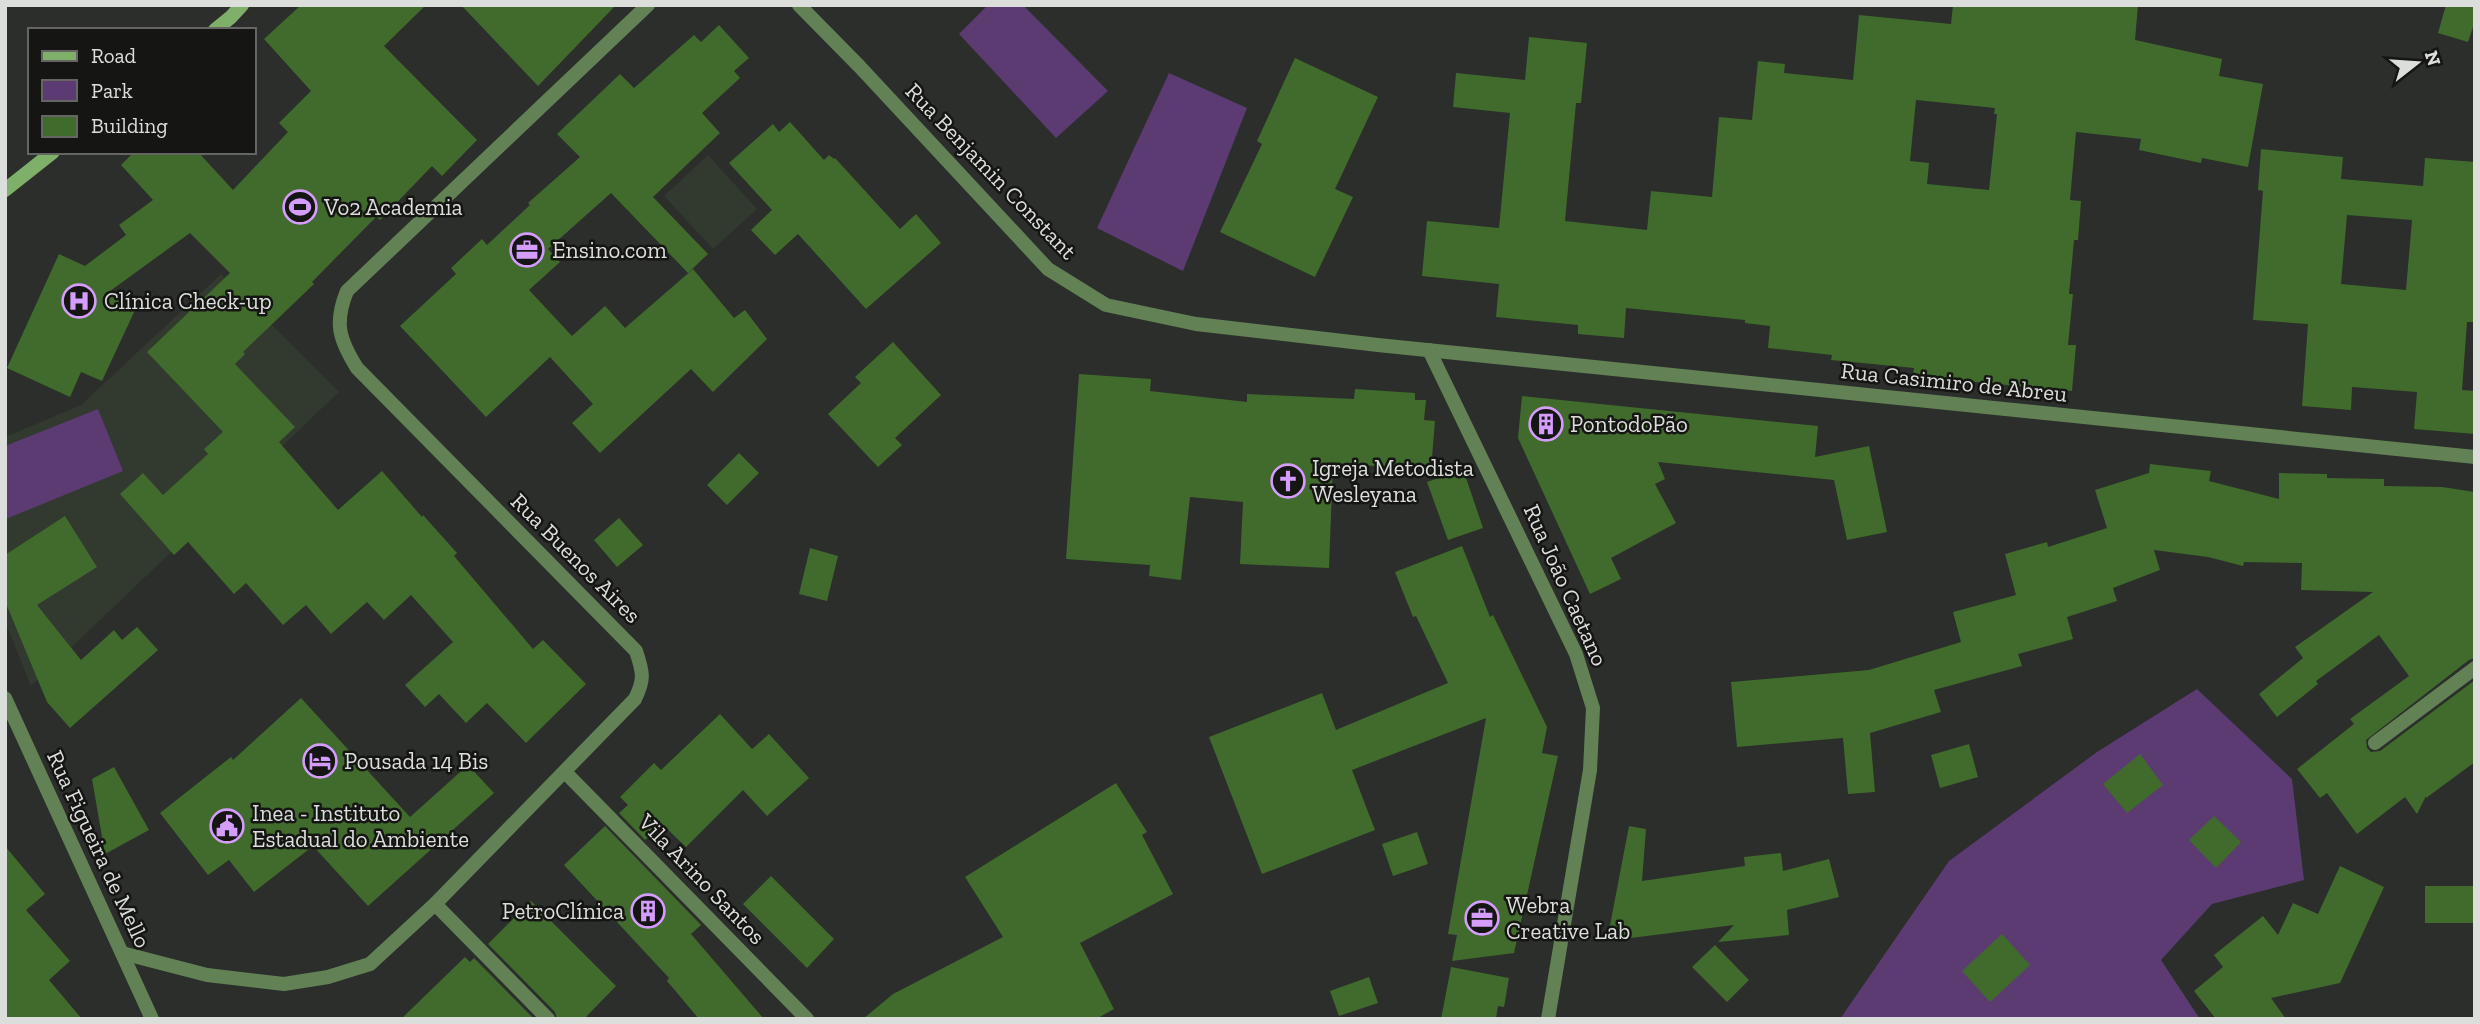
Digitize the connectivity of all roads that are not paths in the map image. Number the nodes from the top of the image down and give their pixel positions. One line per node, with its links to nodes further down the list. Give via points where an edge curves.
1 (242, 5): 4 (main road)
2 (649, 5): 12 (street, Rua Buenos Aires, via 348,291 340,308 339,329 357,368 636,651 643,683 635,699)
3 (799, 5): 7 (street, Rua Benjamin Constant, via 1048,269 1106,304 1196,324)
4 (217, 28)
5 (50, 154): 6 (main road)
6 (5, 190)
7 (1429, 350): 8 (street, Rua Casimiro de Abreu); 18 (street, Rua João Caetano, via 1576,654 1593,708 1590,770)
8 (2475, 457)
9 (2475, 668): 11 (street)
10 (5, 698): 14 (street, Rua Figueira de Mello)
11 (2375, 743)
12 (565, 772): 13 (street, Rua Buenos Aires); 17 (street, Vila Arino Santos)
13 (435, 904): 14 (street, Rua Buenos Aires, via 370,964 284,984 207,975); 16 (street)
14 (122, 953): 15 (street, Rua Figueira de Mello)
15 (152, 1019)
16 (548, 1019)
17 (807, 1019)
18 (1548, 1019)

